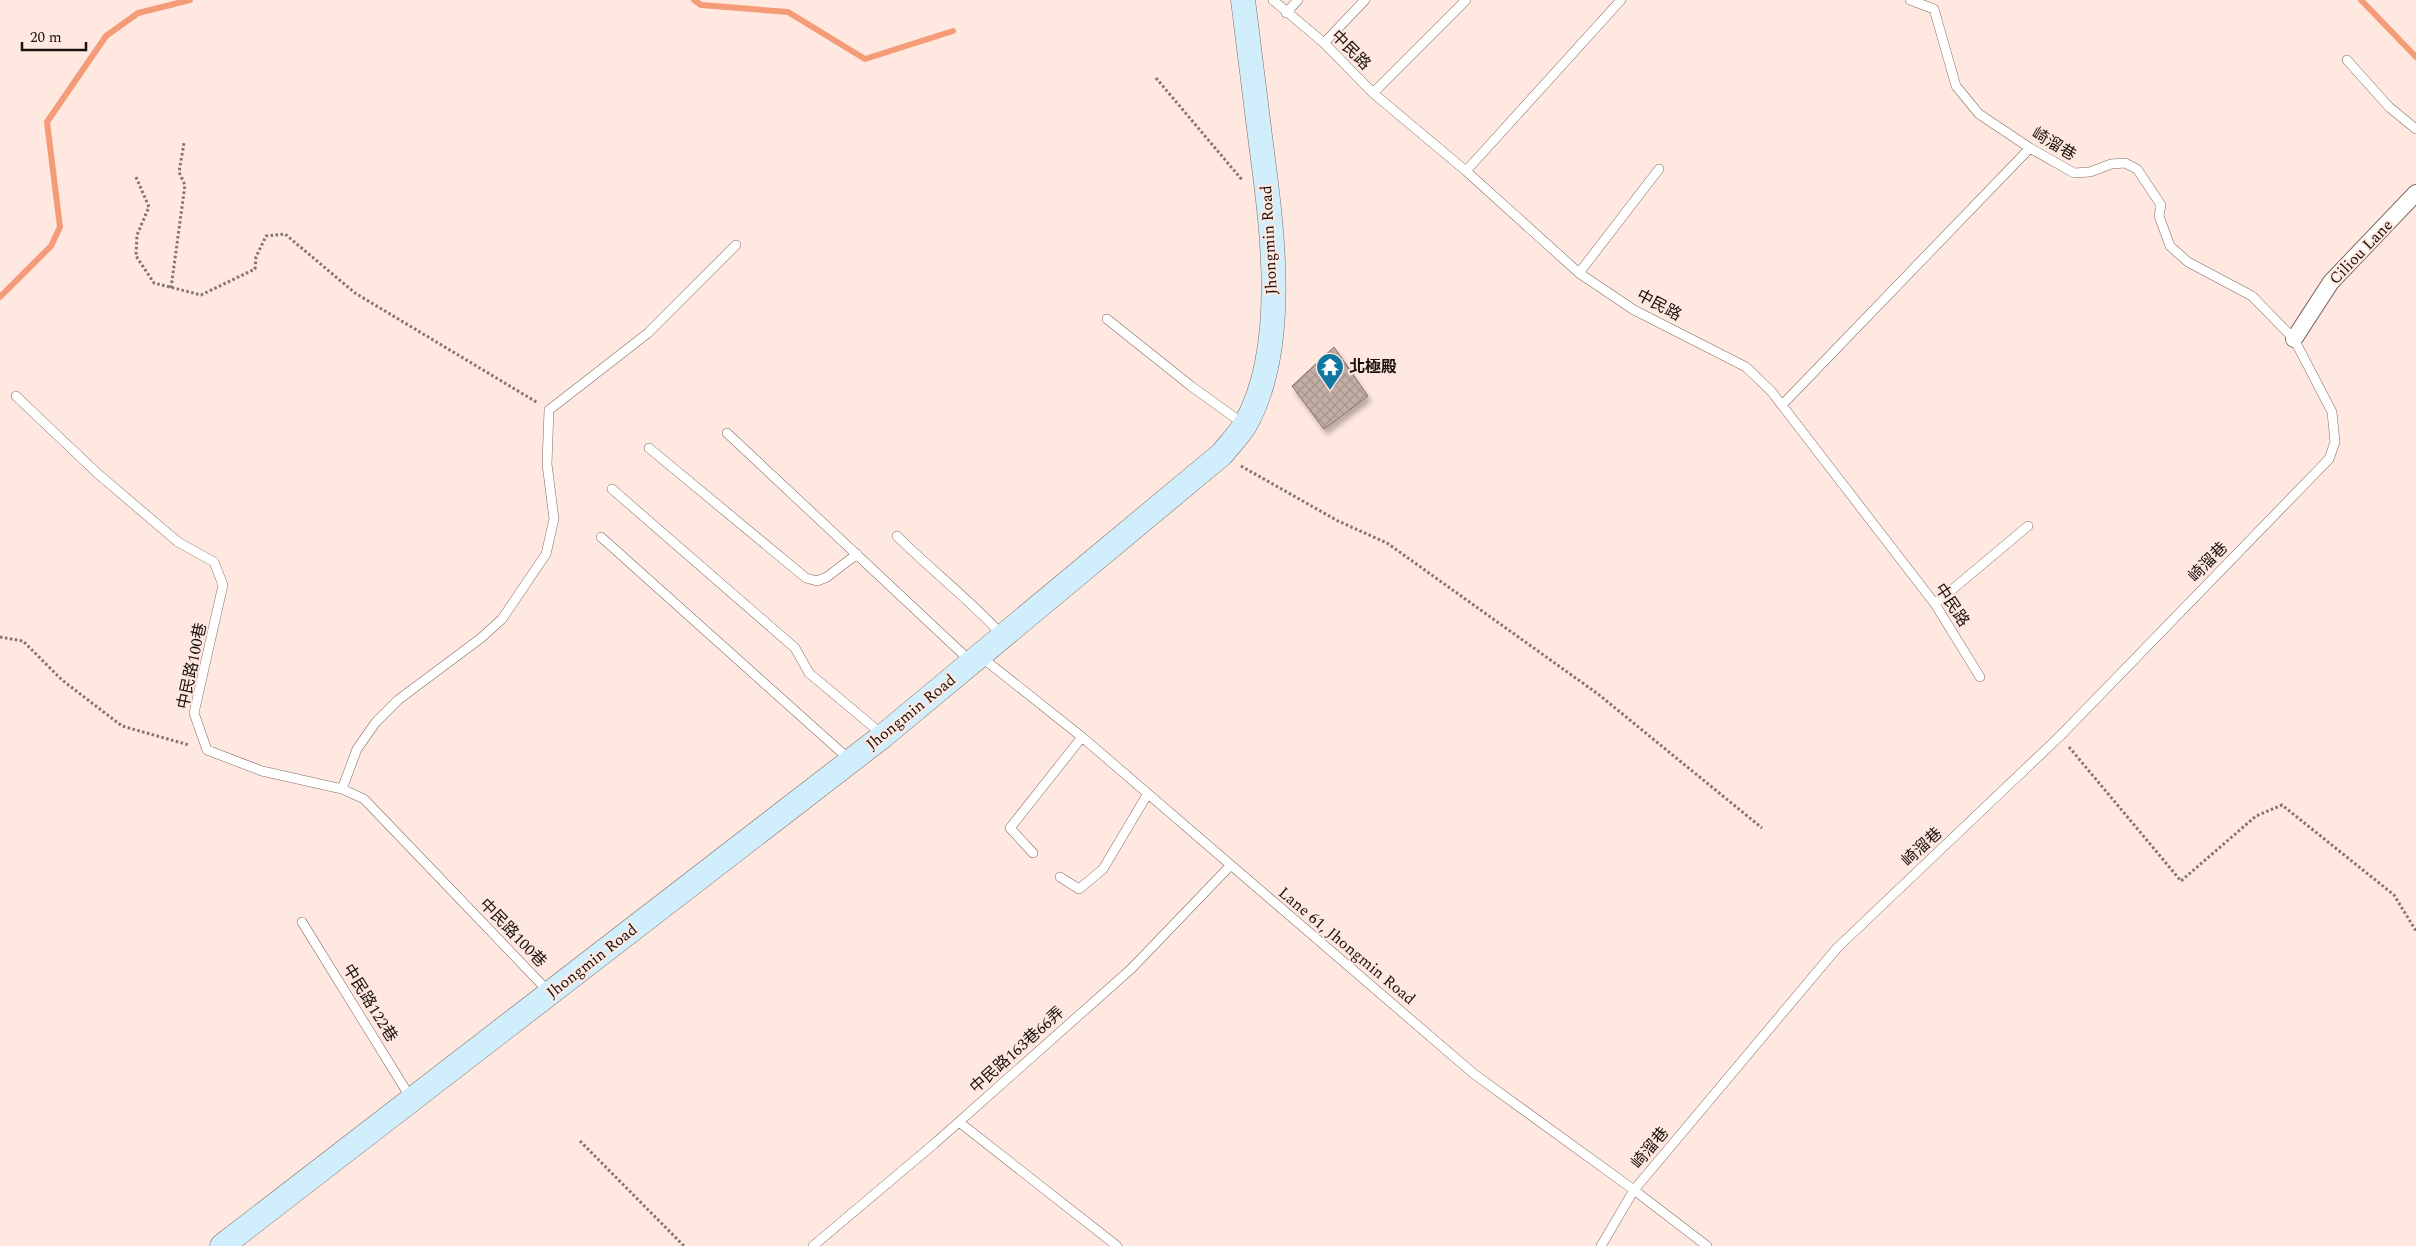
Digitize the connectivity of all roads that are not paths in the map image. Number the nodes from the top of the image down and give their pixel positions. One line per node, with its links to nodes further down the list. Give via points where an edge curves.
1 (1243, 0): 23 (street, Jhongmin Road, via 1270,214 1274,279 1263,380)
2 (1273, 0): 8 (lane, 中民路)
3 (1298, 0): 8 (lane)
4 (1365, 0): 9 (lane)
5 (1466, 0): 11 (lane)
6 (1621, 0): 15 (lane)
7 (1910, 0): 13 (lane, 崎溜巷, via 1934,8 1956,86 1979,114)
8 (1286, 13): 9 (lane, 中民路)
9 (1324, 43): 11 (lane, 中民路)
10 (2346, 60): 12 (lane, via 2389,106)
11 (1374, 94): 15 (lane, 中民路)
12 (2416, 129)
13 (2030, 148): 20 (lane, 崎溜巷, via 2074,173 2090,172 2118,163 2137,169 2161,205 2159,216 2170,246 2188,262 2252,296); 22 (lane)
14 (1659, 169): 18 (lane)
15 (1466, 171): 18 (lane, 中民路)
16 (2416, 193): 20 (street, Ciliou Lane, via 2331,282)
17 (736, 244): 38 (lane, via 648,333 549,410 547,464 554,519 546,554 502,619 398,700 376,722 356,749)
18 (1579, 274): 22 (lane, 中民路, via 1634,310 1746,367)
19 (1107, 319): 23 (lane)
20 (2294, 339): 47 (lane, 崎溜巷, via 2332,412 2335,442 2329,459 2060,736 1837,948)
21 (16, 396): 38 (lane, 中民路100巷, via 97,473 178,542 214,562 223,585 194,713 206,750 262,771)
22 (1782, 405): 31 (lane, 中民路)
23 (1245, 425): 32 (street, Jhongmin Road, via 1222,454)
24 (727, 433): 30 (lane)
25 (649, 448): 30 (lane, via 806,578 816,581 827,577)
26 (612, 489): 35 (lane, via 794,648 809,673)
27 (2028, 526): 31 (lane)
28 (896, 536): 32 (lane, via 936,575 974,604)
29 (601, 537): 37 (lane)
30 (857, 554): 33 (lane, via 965,656)
31 (1935, 604): 34 (lane, 中民路)
32 (1002, 635): 33 (street, Jhongmin Road)
33 (980, 656): 35 (street, Jhongmin Road); 36 (lane, Lane 61, Jhongmin Road)
34 (1980, 677)
35 (883, 736): 37 (street, Jhongmin Road)
36 (1082, 737): 39 (lane, Lane 61, Jhongmin Road); 40 (lane, via 1010,828)
37 (851, 761): 44 (street, Jhongmin Road)
38 (342, 789): 44 (lane, 中民路100巷, via 364,799)
39 (1147, 795): 41 (lane, Lane 61, Jhongmin Road); 42 (lane, via 1103,869 1079,889)
40 (1033, 854)
41 (1230, 866): 46 (lane, 中民路163巷66弄, via 1131,969); 47 (lane, Lane 61, Jhongmin Road, via 1474,1074)
42 (1060, 877)
43 (302, 922): 45 (lane, 中民路122巷)
44 (551, 994): 45 (street, Jhongmin Road)
45 (412, 1100): 48 (street, Jhongmin Road)
46 (959, 1122): 49 (lane, 中民路163巷66弄); 50 (lane)
47 (1634, 1190): 51 (lane, 崎溜巷); 52 (lane, Lane 61, Jhongmin Road)
48 (222, 1246)
49 (813, 1246)
50 (1117, 1246)
51 (1601, 1246)
52 (1707, 1246)

